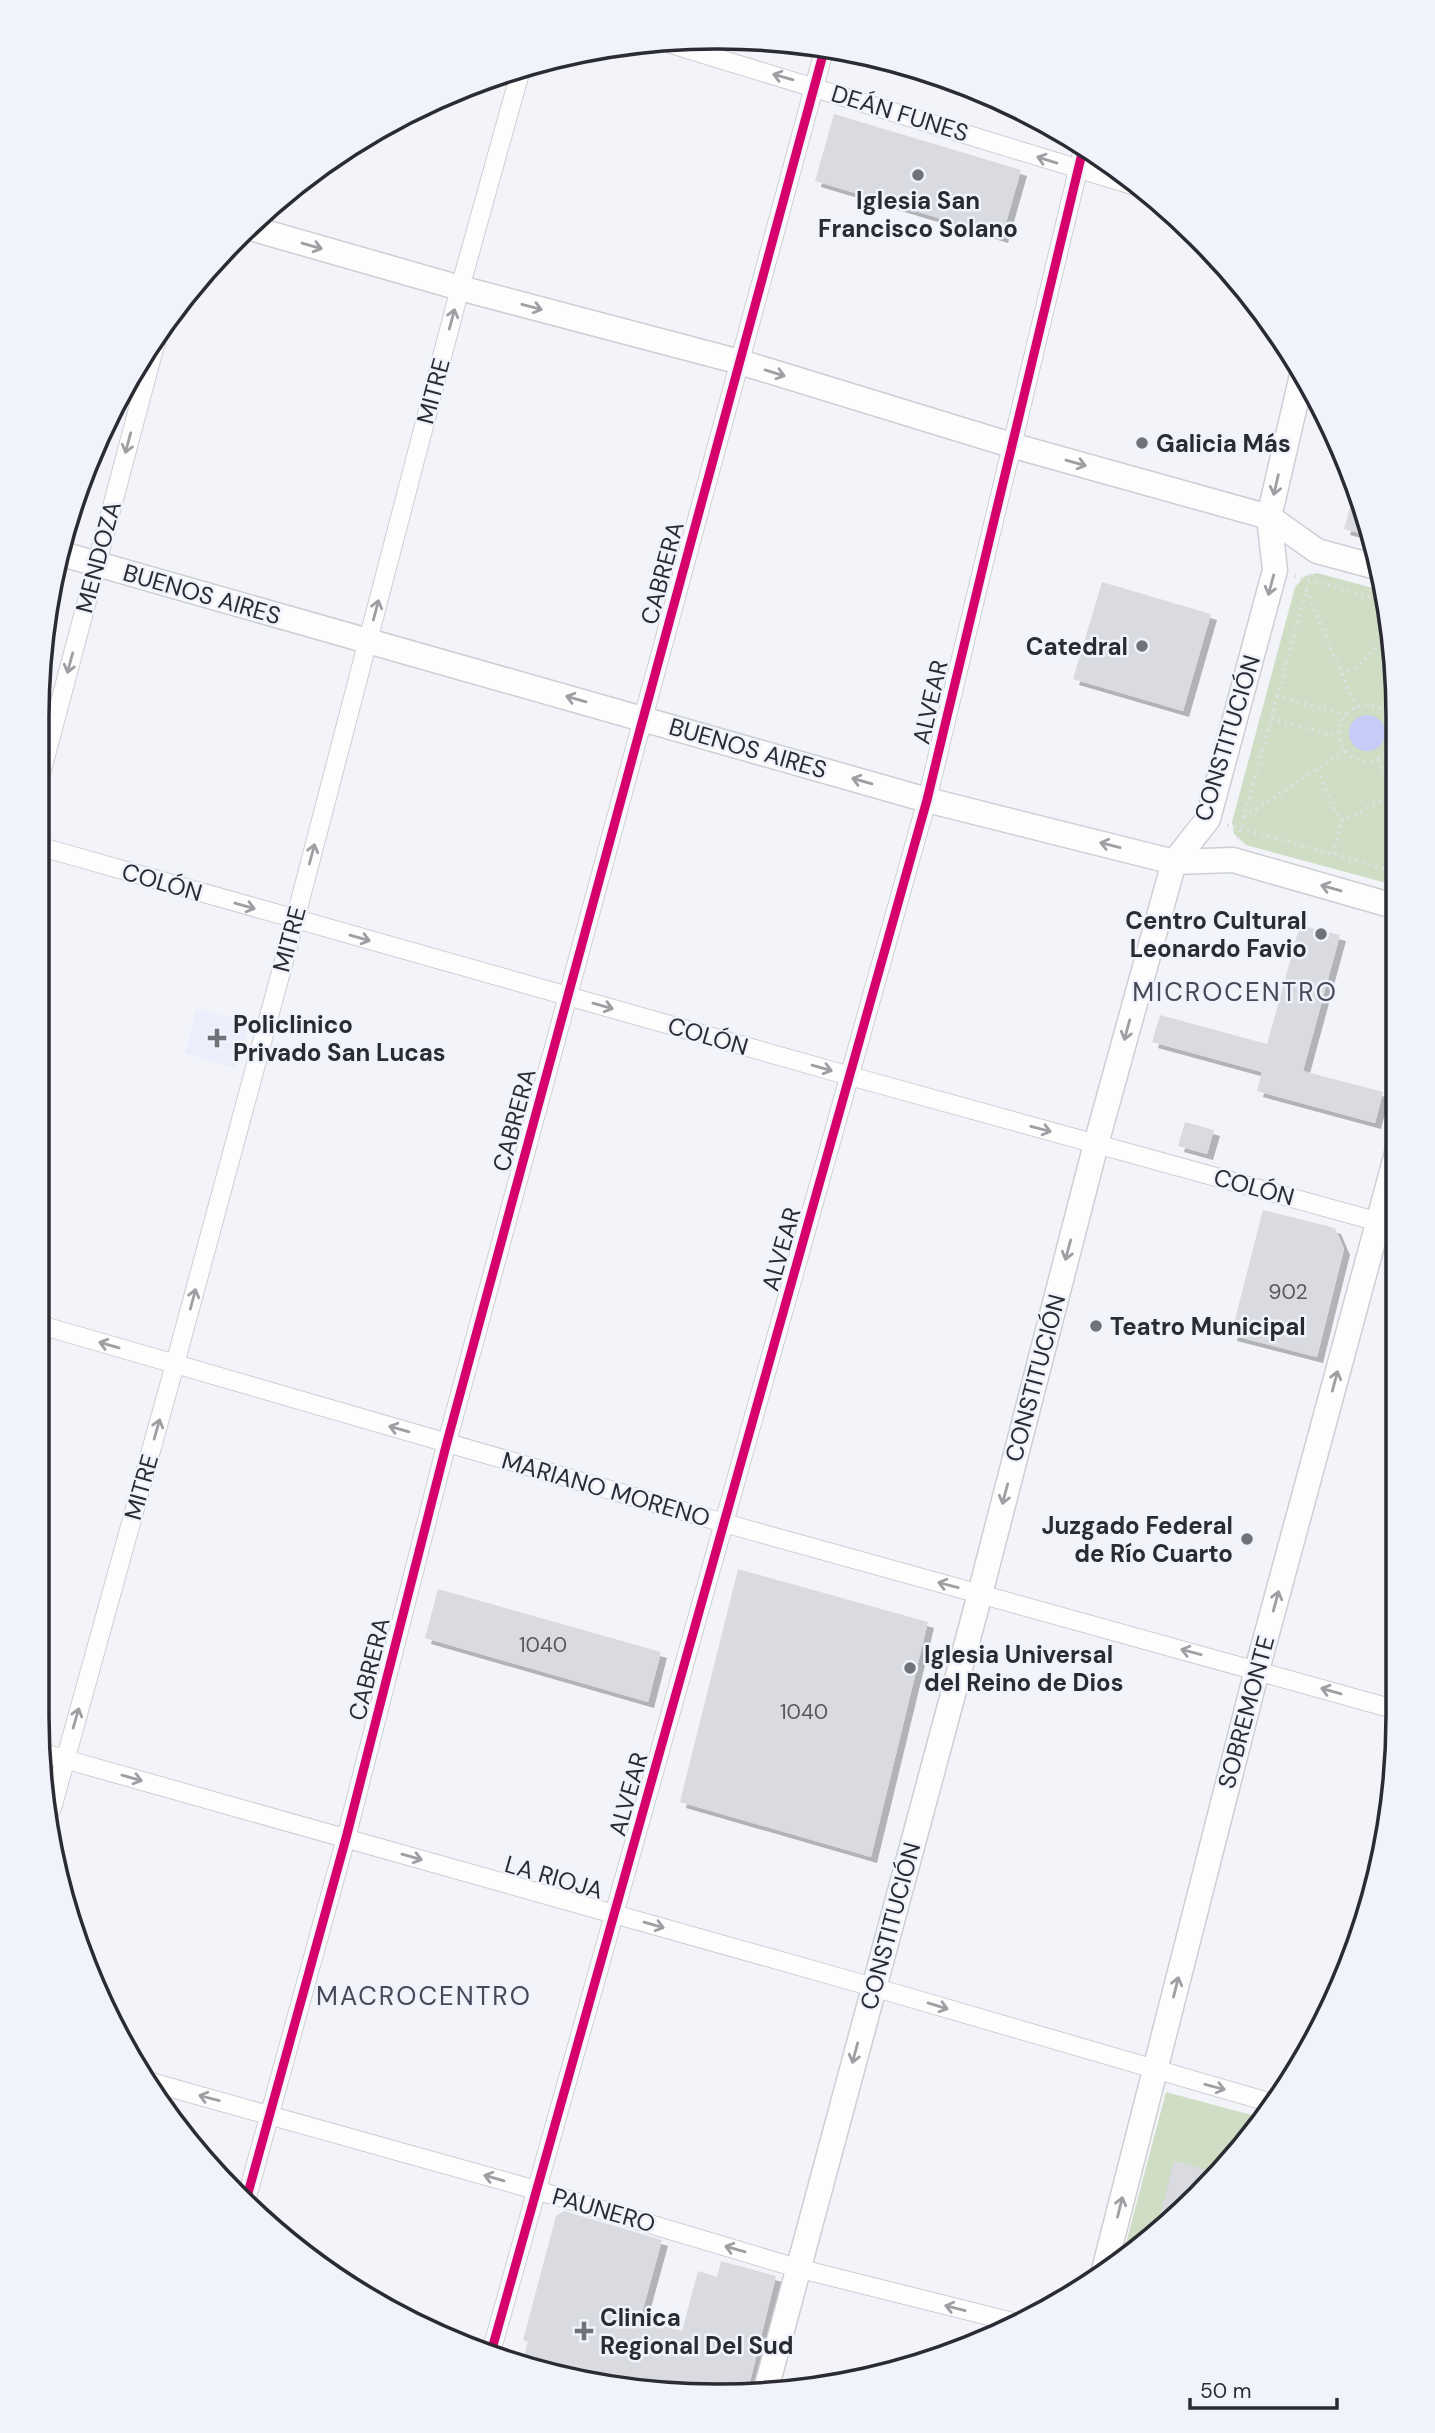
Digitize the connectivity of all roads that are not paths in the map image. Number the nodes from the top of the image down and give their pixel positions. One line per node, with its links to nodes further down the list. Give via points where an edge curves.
1 (690, 50): 4 (street, DEÁN FUNES, one-way to 1)
2 (822, 58): 4 (street, CABRERA)
3 (518, 80): 9 (street, MITRE)
4 (814, 86): 6 (street, DEÁN FUNES, one-way to 4); 10 (street, CABRERA)
5 (1081, 157): 6 (street, ALVEAR)
6 (1078, 170): 7 (street, DEÁN FUNES); 13 (street, ALVEAR)
7 (1115, 180)
8 (260, 231): 9 (main road, one-way to 9)
9 (460, 288): 10 (main road, one-way to 10); 18 (street, MITRE, one-way to 9)
10 (740, 362): 13 (main road, one-way to 13); 19 (street, CABRERA)
11 (149, 367): 16 (street, MENDOZA, one-way to 16)
12 (1299, 388): 14 (main road, CONSTITUCIÓN, one-way to 14)
13 (1011, 444): 14 (main road, one-way to 14); 21 (street, ALVEAR)
14 (1269, 517): 17 (main road, via 1317,551); 23 (main road, CONSTITUCIÓN, one-way to 23, via 1275,570 1208,819)
15 (69, 556): 16 (main road, BUENOS AIRES)
16 (96, 564): 18 (main road, BUENOS AIRES); 20 (street, MENDOZA, one-way to 20)
17 (1368, 566)
18 (368, 640): 19 (main road, BUENOS AIRES, one-way to 18); 25 (street, MITRE, one-way to 18)
19 (642, 718): 21 (main road, BUENOS AIRES, one-way to 19); 26 (street, CABRERA)
20 (49, 743)
21 (927, 800): 23 (main road, BUENOS AIRES, one-way to 21); 27 (street, ALVEAR)
22 (49, 849): 25 (street, COLÓN, one-way to 25)
23 (1174, 862): 24 (main road, BUENOS AIRES, one-way to 23, via 1233,860); 28 (main road, CONSTITUCIÓN, one-way to 28)
24 (1386, 904)
25 (295, 920): 26 (street, COLÓN, one-way to 26); 32 (street, MITRE, one-way to 25)
26 (567, 996): 27 (street, COLÓN, one-way to 27); 33 (street, CABRERA)
27 (850, 1076): 28 (street, COLÓN, one-way to 28); 34 (street, ALVEAR)
28 (1096, 1144): 29 (street, COLÓN); 35 (main road, CONSTITUCIÓN, one-way to 35)
29 (1386, 1224)
30 (1386, 1227): 36 (main road, SOBREMONTE, one-way to 30)
31 (49, 1327): 32 (street, MARIANO MORENO, one-way to 31)
32 (175, 1364): 33 (street, MARIANO MORENO, one-way to 32); 39 (street, MITRE, one-way to 32)
33 (447, 1442): 34 (street, MARIANO MORENO); 41 (street, CABRERA)
34 (724, 1523): 35 (street, MARIANO MORENO, one-way to 34); 42 (street, ALVEAR)
35 (979, 1594): 36 (street, MARIANO MORENO, one-way to 35); 43 (main road, CONSTITUCIÓN)
36 (1257, 1670): 37 (street, MARIANO MORENO, one-way to 36); 44 (main road, SOBREMONTE, one-way to 36)
37 (1386, 1707)
38 (50, 1756): 39 (street, LA RIOJA)
39 (65, 1759): 40 (street, MITRE); 41 (street, LA RIOJA, one-way to 41)
40 (54, 1799)
41 (346, 1838): 42 (street, LA RIOJA, one-way to 42); 47 (street, CABRERA)
42 (614, 1914): 43 (street, LA RIOJA, one-way to 43); 48 (street, ALVEAR)
43 (873, 1987): 44 (street, LA RIOJA, one-way to 44); 51 (main road, CONSTITUCIÓN, one-way to 51)
44 (1155, 2070): 46 (street, LA RIOJA, one-way to 46); 50 (main road, SOBREMONTE, one-way to 44)
45 (161, 2085): 47 (street, PAUNERO, one-way to 45)
46 (1263, 2101)
47 (272, 2115): 48 (street, PAUNERO, one-way to 47); 49 (street, CABRERA)
48 (537, 2190): 51 (street, PAUNERO, one-way to 48); 53 (street, ALVEAR)
49 (249, 2192)
50 (1107, 2258)
51 (797, 2267): 52 (street, PAUNERO, one-way to 51); 54 (main road, CONSTITUCIÓN)
52 (1002, 2320)
53 (493, 2345)
54 (768, 2382)

